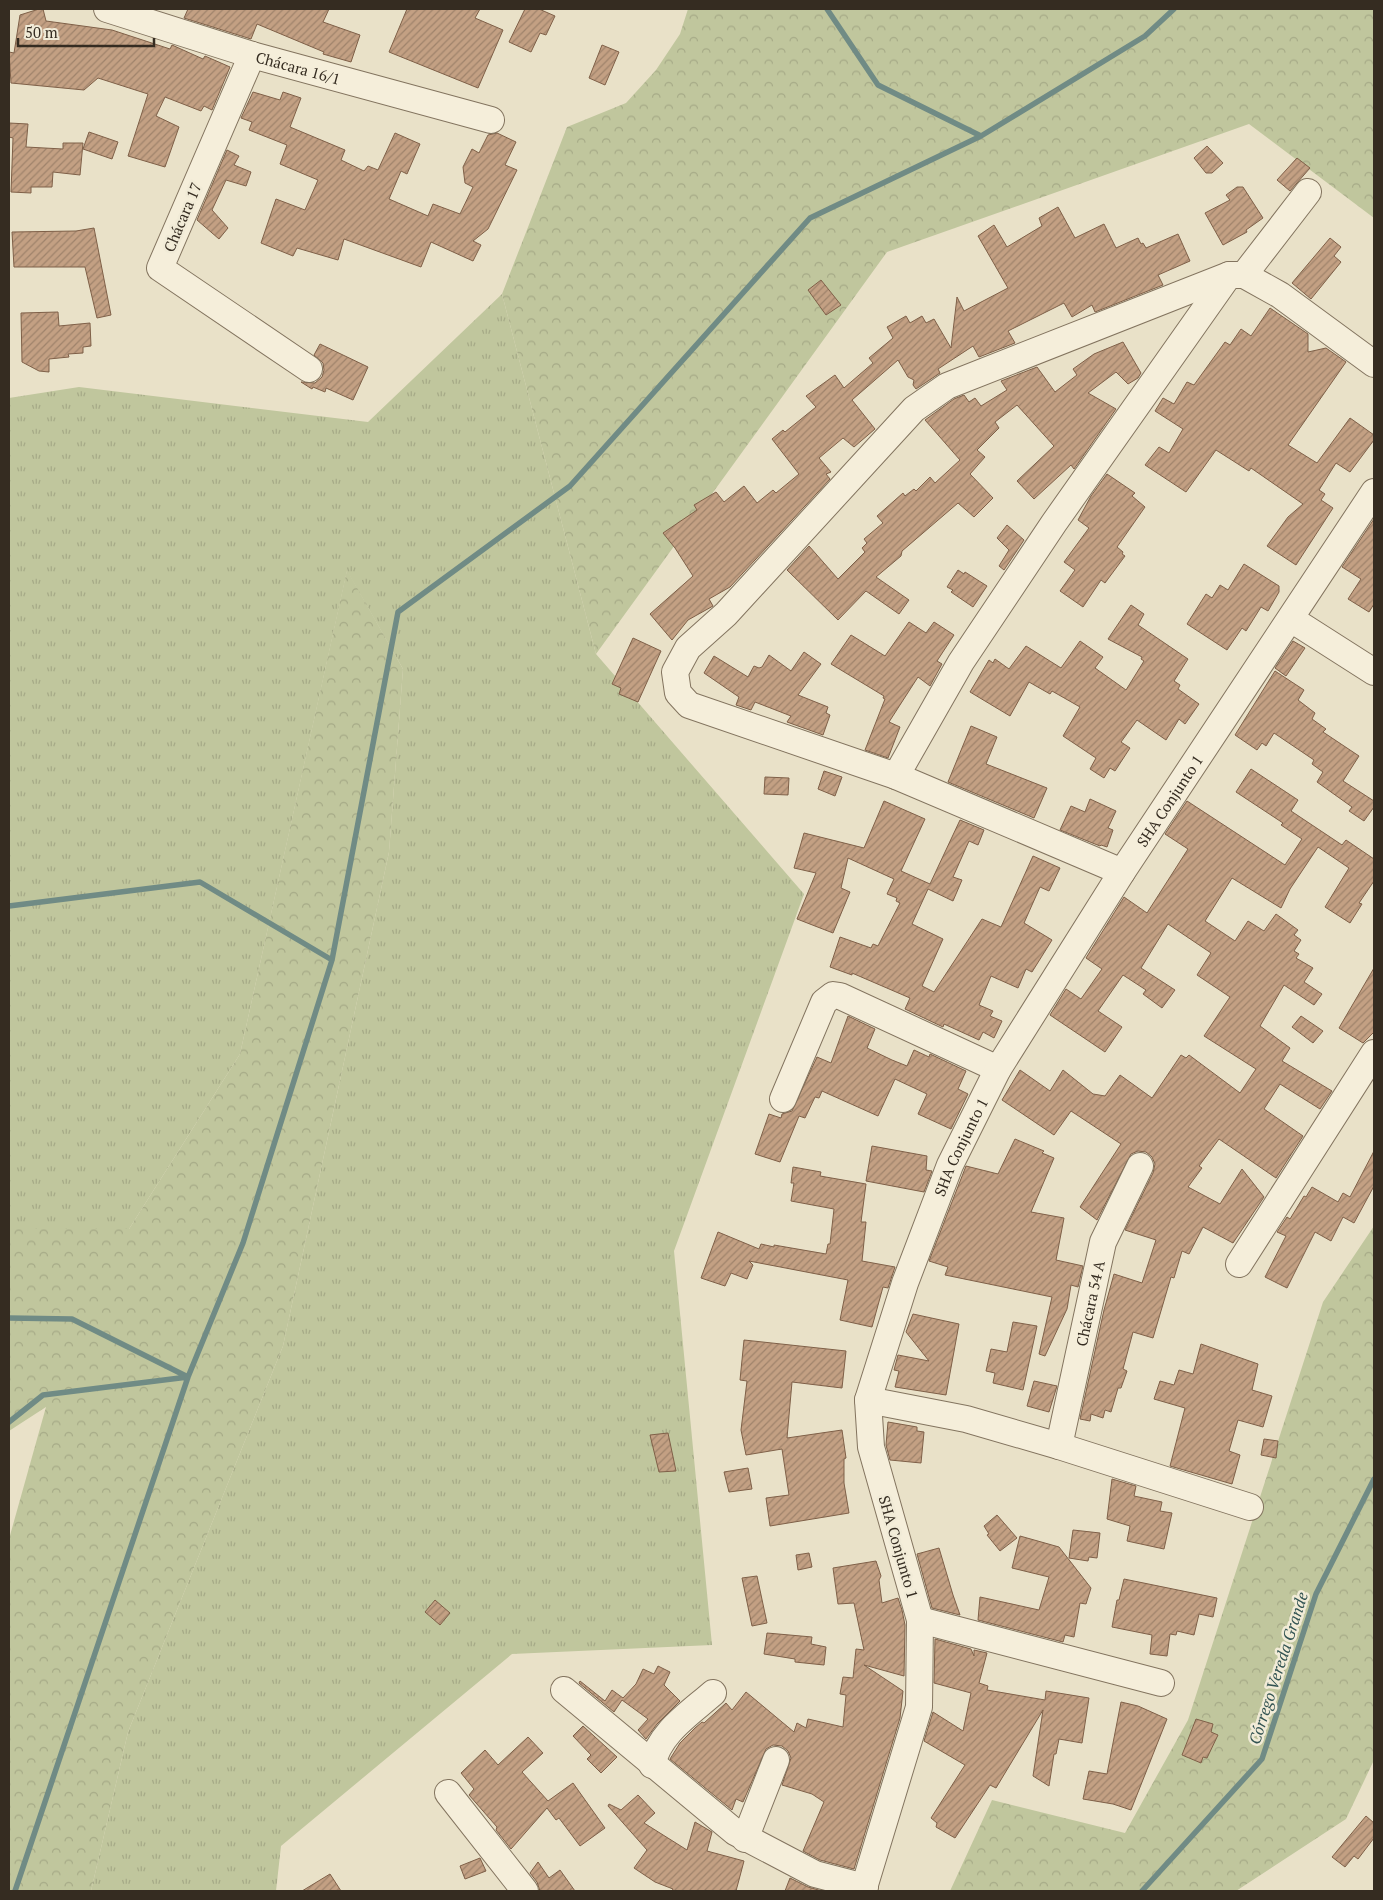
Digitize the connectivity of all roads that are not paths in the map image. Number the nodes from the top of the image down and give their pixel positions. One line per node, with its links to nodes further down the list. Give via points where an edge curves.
1 (107, 9): 2 (street, Chácara 16/1)
2 (252, 55): 3 (street, Chácara 16/1); 7 (street, Chácara 17, via 160,268)
3 (491, 120)
4 (1308, 192): 5 (street)
5 (1236, 275): 6 (street, via 1280,295); 11 (street, via 1054,523 961,662); 11 (street, via 947,386 914,409 726,614 688,648 675,672 678,692 689,705)
6 (1374, 364)
7 (310, 369)
8 (1374, 492): 9 (street, SHA Conjunto 1)
9 (1291, 619): 10 (street); 12 (street, SHA Conjunto 1)
10 (1374, 672)
11 (896, 776): 12 (street)
12 (1122, 872): 14 (street, SHA Conjunto 1)
13 (1374, 1053): 17 (street)
14 (998, 1069): 15 (street, via 833,995 824,1002); 18 (street, SHA Conjunto 1, via 950,1165 905,1283)
15 (783, 1099)
16 (1140, 1166): 19 (street, Chácara 54 A, via 1102,1242)
17 (1239, 1264)
18 (868, 1400): 19 (street, via 966,1419); 21 (street, SHA Conjunto 1, via 871,1447)
19 (1058, 1446): 20 (street)
20 (1250, 1507)
21 (920, 1620): 22 (street); 29 (street, SHA Conjunto 1, via 919,1707)
22 (1161, 1683)
23 (564, 1690): 26 (street)
24 (713, 1692): 26 (street, via 668,1733 655,1751)
25 (776, 1760): 28 (street)
26 (652, 1765): 28 (street)
27 (448, 1792): 30 (street)
28 (745, 1839): 29 (street, via 816,1874)
29 (864, 1889)
30 (525, 1891)

